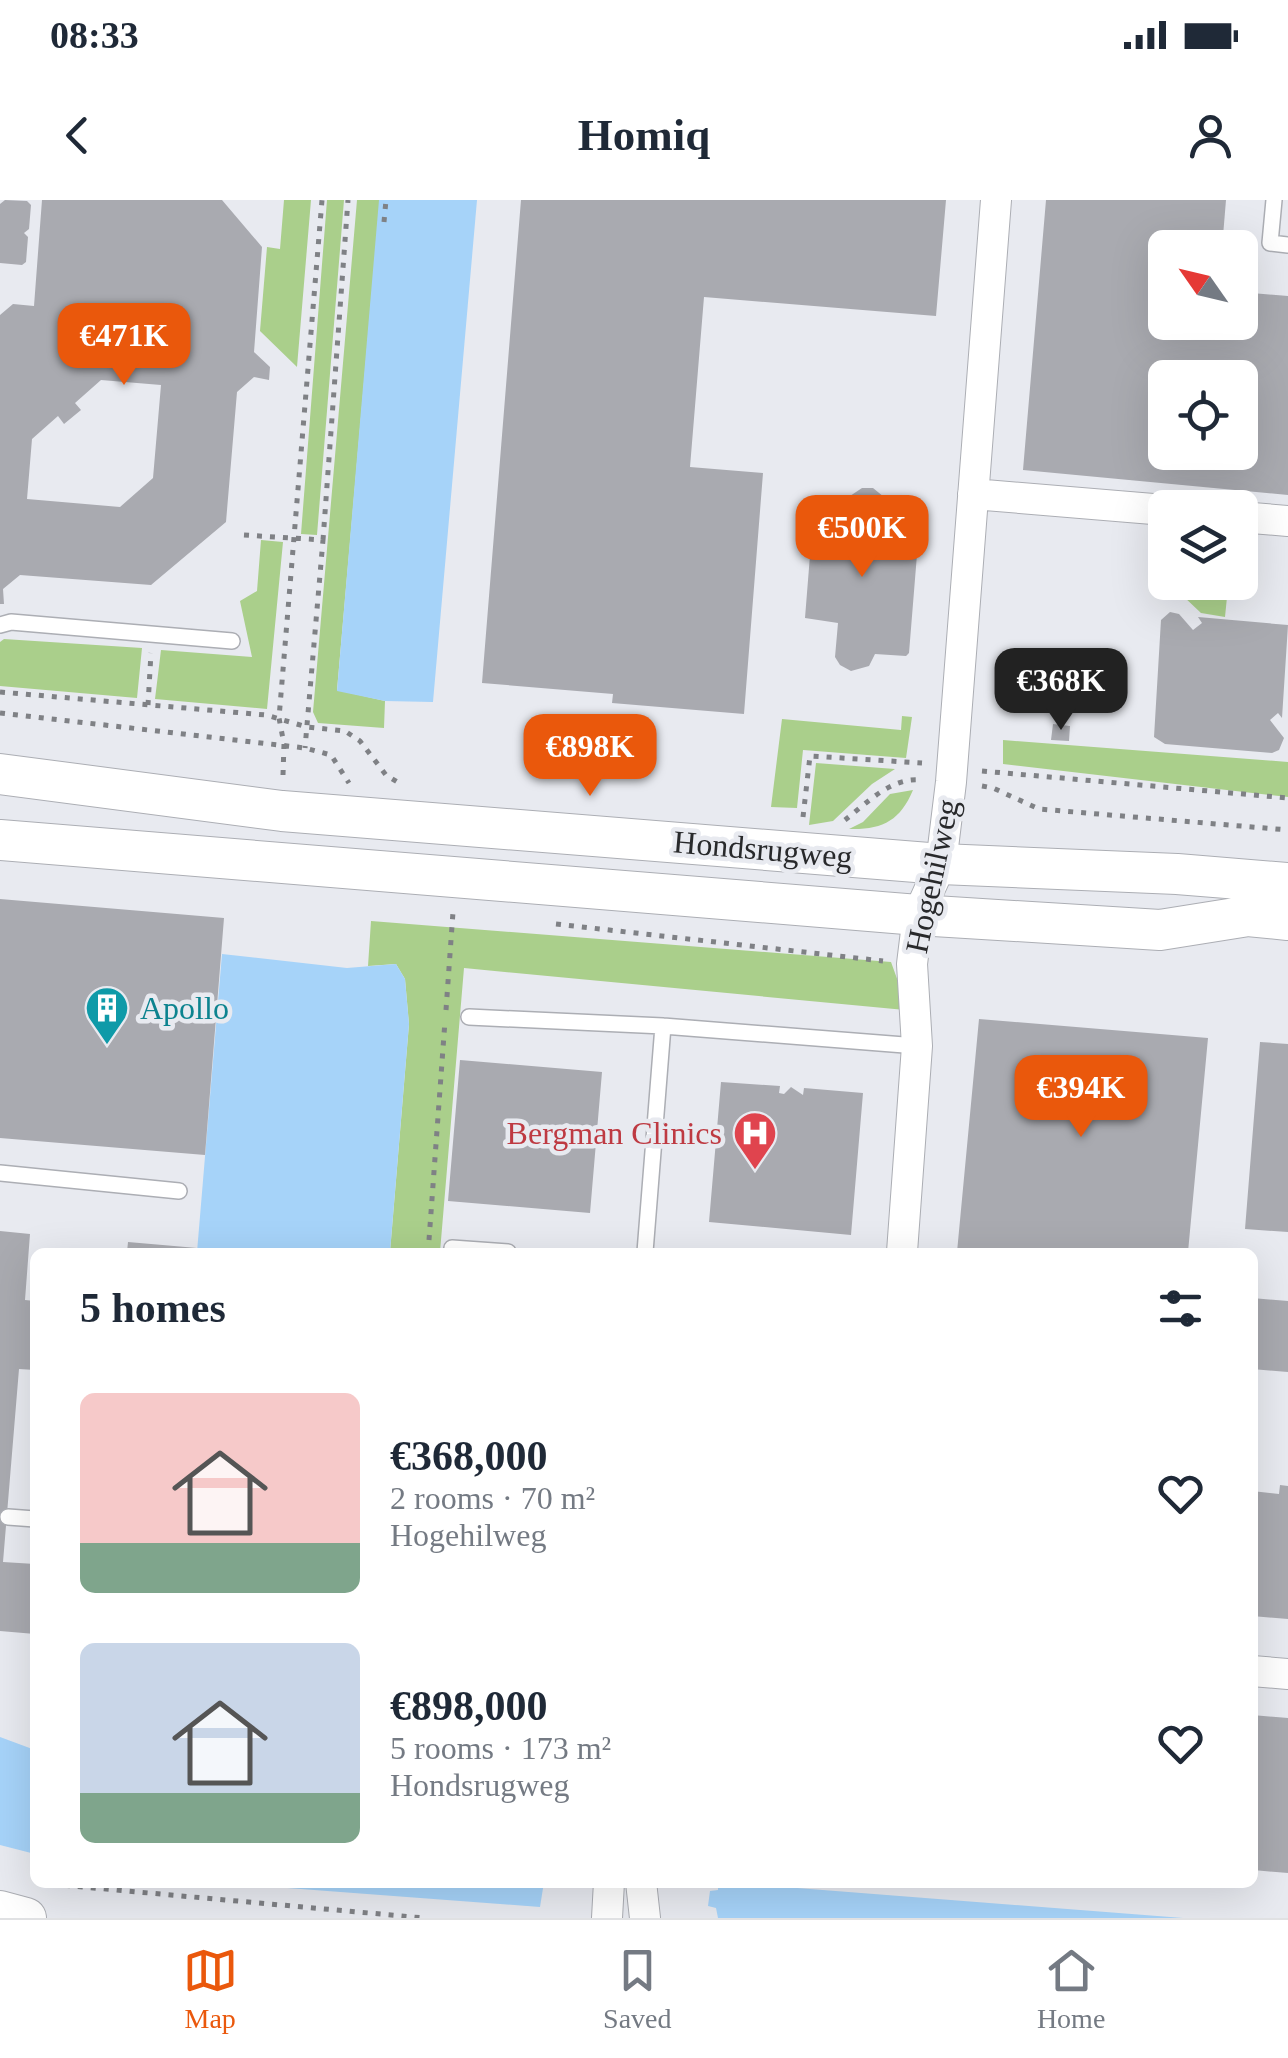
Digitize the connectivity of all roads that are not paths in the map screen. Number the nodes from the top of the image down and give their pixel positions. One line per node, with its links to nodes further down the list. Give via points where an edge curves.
1 (996, 200): 4 (street, Hogehilweg)
2 (1274, 200): 3 (lane, via 1270,244)
3 (1288, 246)
4 (973, 494): 5 (street); 12 (street, Hogehilweg)
5 (1148, 509)
6 (1258, 518): 7 (street)
7 (1288, 521)
8 (0, 625): 9 (lane)
9 (232, 641)
10 (0, 774): 12 (street, Hondsrugweg, via 282,810)
11 (0, 840): 14 (street, Hondsrugweg)
12 (941, 864): 13 (street, Hondsrugweg); 14 (street, Hogehilweg)
13 (1288, 883)
14 (918, 915): 15 (street, Hondsrugweg, via 1160,930 1248,916); 18 (street, Hogehilweg, via 912,964)
15 (1288, 920)
16 (469, 1018): 17 (lane)
17 (662, 1026): 18 (lane); 21 (lane)
18 (917, 1046): 22 (street, Hogehilweg)
19 (0, 1173): 20 (lane)
20 (179, 1190)
21 (645, 1248)
22 (902, 1248)
23 (8, 1516): 24 (lane)
24 (30, 1518)
25 (1258, 1672): 26 (street)
26 (1288, 1674)
27 (608, 1888): 31 (street)
28 (642, 1888): 32 (street)
29 (0, 1911): 30 (street)
30 (26, 1918)
31 (606, 1918)
32 (645, 1918)

